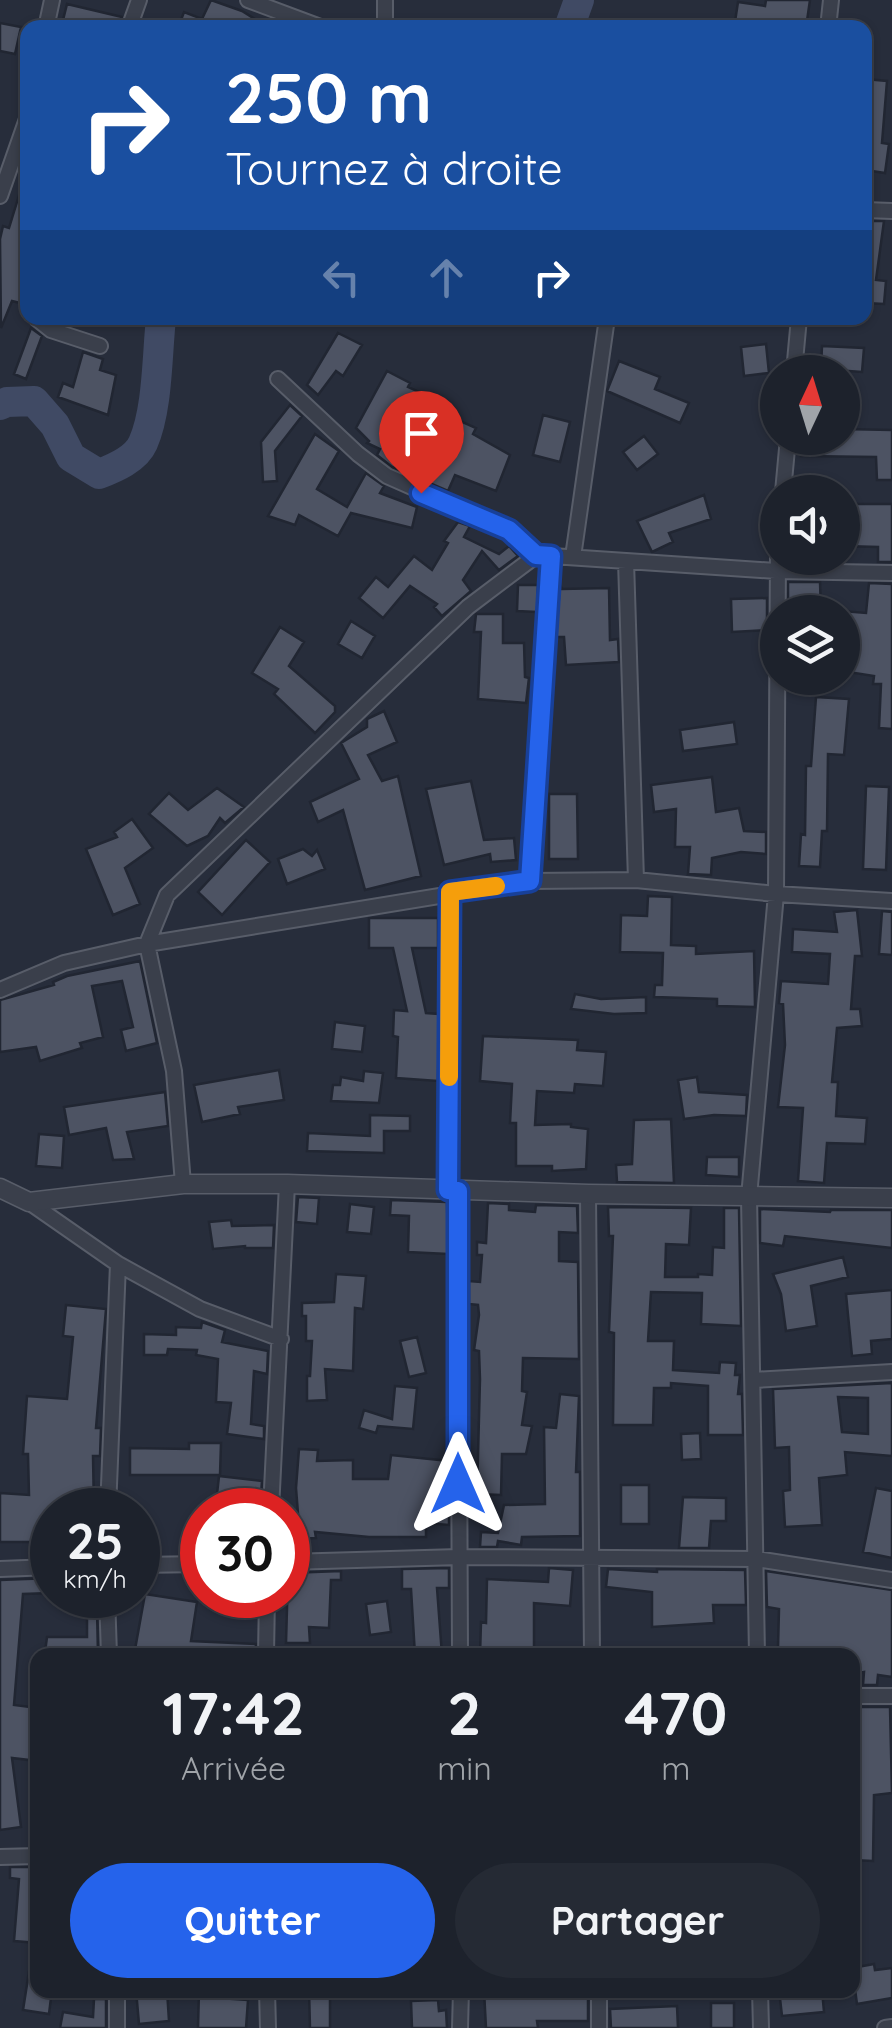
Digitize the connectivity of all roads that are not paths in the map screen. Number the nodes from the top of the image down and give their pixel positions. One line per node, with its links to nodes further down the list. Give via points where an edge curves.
1 (248, 0): 2 (street)
2 (302, 20)
3 (20, 133): 4 (street)
4 (4, 168): 5 (street)
5 (0, 196)
6 (45, 325): 9 (street)
7 (607, 325): 13 (street)
8 (798, 325): 10 (street)
9 (100, 346)
10 (796, 355)
11 (278, 379): 12 (street, via 387,476 509,530)
12 (544, 555): 13 (street); 20 (street); 24 (street, via 468,607 167,895)
13 (572, 557): 14 (street)
14 (626, 560): 15 (street); 19 (street)
15 (760, 563)
16 (860, 570): 17 (street)
17 (892, 573)
18 (777, 575): 22 (street)
19 (636, 880): 20 (street); 22 (street)
20 (530, 881): 21 (street)
21 (450, 892): 24 (street); 29 (street)
22 (776, 894): 23 (street); 31 (street)
23 (892, 901)
24 (146, 944): 25 (street, via 64,962); 26 (street, via 174,1071)
25 (0, 990)
26 (183, 1184): 27 (street); 33 (street)
27 (287, 1184): 29 (street); 35 (street)
28 (0, 1188): 33 (street)
29 (452, 1191): 30 (street); 40 (street)
30 (588, 1194): 31 (street); 41 (street)
31 (749, 1197): 32 (street); 37 (street)
32 (892, 1198)
33 (29, 1202): 34 (street)
34 (118, 1264): 35 (street, via 200,1309); 38 (street)
35 (281, 1339): 39 (street)
36 (892, 1372): 37 (street)
37 (753, 1380): 42 (street)
38 (109, 1488)
39 (272, 1488)
40 (458, 1557): 41 (street); 43 (street); 51 (street)
41 (589, 1559): 42 (street); 52 (street)
42 (756, 1559): 46 (street); 53 (street)
43 (310, 1561)
44 (30, 1568): 45 (street)
45 (0, 1569)
46 (892, 1580)
47 (108, 1618): 49 (street)
48 (267, 1618): 50 (street)
49 (109, 1648)
50 (266, 1648)
51 (460, 1648)
52 (592, 1648)
53 (757, 1648)
54 (860, 1696): 55 (street)
55 (892, 1696)
56 (30, 1856): 57 (street)
57 (0, 1857)
58 (117, 1998): 63 (street)
59 (267, 1998): 64 (street)
60 (461, 1998): 65 (street)
61 (599, 1998): 66 (street)
62 (760, 1998): 67 (street)
63 (117, 2028)
64 (268, 2028)
65 (460, 2028)
66 (600, 2028)
67 (761, 2028)

